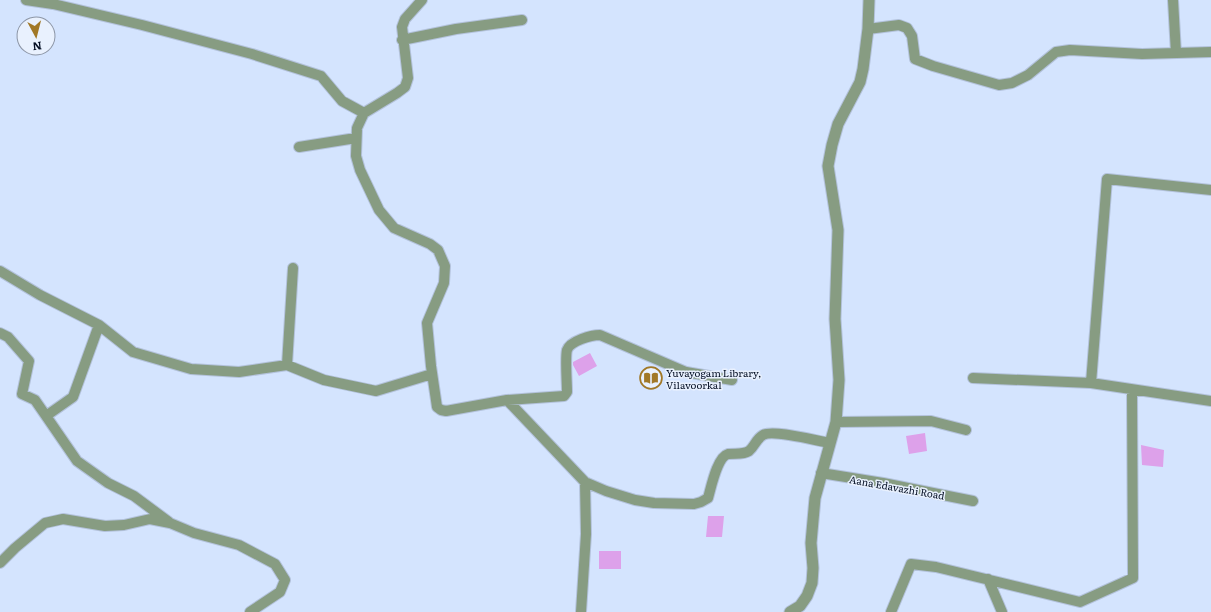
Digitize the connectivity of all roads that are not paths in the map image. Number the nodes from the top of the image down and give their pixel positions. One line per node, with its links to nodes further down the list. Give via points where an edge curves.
1 (26, 0): 10 (street, via 142,25 252,54 322,76 342,101)
2 (422, 0): 7 (street, via 405,19)
3 (869, 0): 6 (street)
4 (1173, 0): 9 (street)
5 (522, 20): 7 (street)
6 (868, 29): 9 (street, via 899,25 907,28 912,36 915,59 999,85 1012,83 1028,75 1056,52 1070,50); 27 (street, via 860,82 838,124 828,166 838,230 835,319 839,380)
7 (402, 40): 10 (street, via 408,78 405,87)
8 (1211, 52): 9 (street)
9 (1176, 53)
10 (364, 113): 11 (street, via 357,128)
11 (356, 138): 12 (street); 19 (street, via 356,156 360,170 379,210 394,228 438,250 445,266 444,283 427,323)
12 (300, 147)
13 (1211, 190): 22 (street, via 1107,179)
14 (293, 268): 18 (street)
15 (0, 271): 16 (street, via 40,295)
16 (99, 324): 18 (street, via 133,352 191,369 239,372); 26 (street, via 73,397)
17 (0, 332): 26 (street, via 8,337 29,361 22,394 35,400)
18 (287, 364): 19 (street, via 324,380 376,391)
19 (432, 374): 24 (street, via 437,407 441,410)
20 (973, 378): 22 (street)
21 (732, 380): 24 (street, via 686,372 600,335 571,344 567,351 567,392 564,396)
22 (1091, 384): 23 (street)
23 (1132, 390): 25 (street); 35 (street, via 1133,578 1080,602)
24 (507, 400): 31 (street)
25 (1211, 401)
26 (46, 416): 33 (street, via 77,461 134,496)
27 (836, 422): 28 (street, via 931,421); 29 (street)
28 (966, 430)
29 (830, 444): 30 (street); 31 (street, via 765,433 757,438 749,450 726,455 719,461 708,498 694,504 635,500)
30 (821, 473): 32 (street, Aana Edavazhi Road); 38 (street, via 812,522 812,583 800,606)
31 (585, 482): 37 (street, via 586,534)
32 (973, 501)
33 (170, 523): 34 (street, via 150,519 105,526 63,519 45,523); 36 (street, via 194,533 239,544 275,564 284,580 280,592)
34 (0, 563)
35 (988, 579): 39 (street, via 936,566 911,564); 40 (street)
36 (250, 612)
37 (582, 612)
38 (790, 612)
39 (891, 612)
40 (1002, 612)

